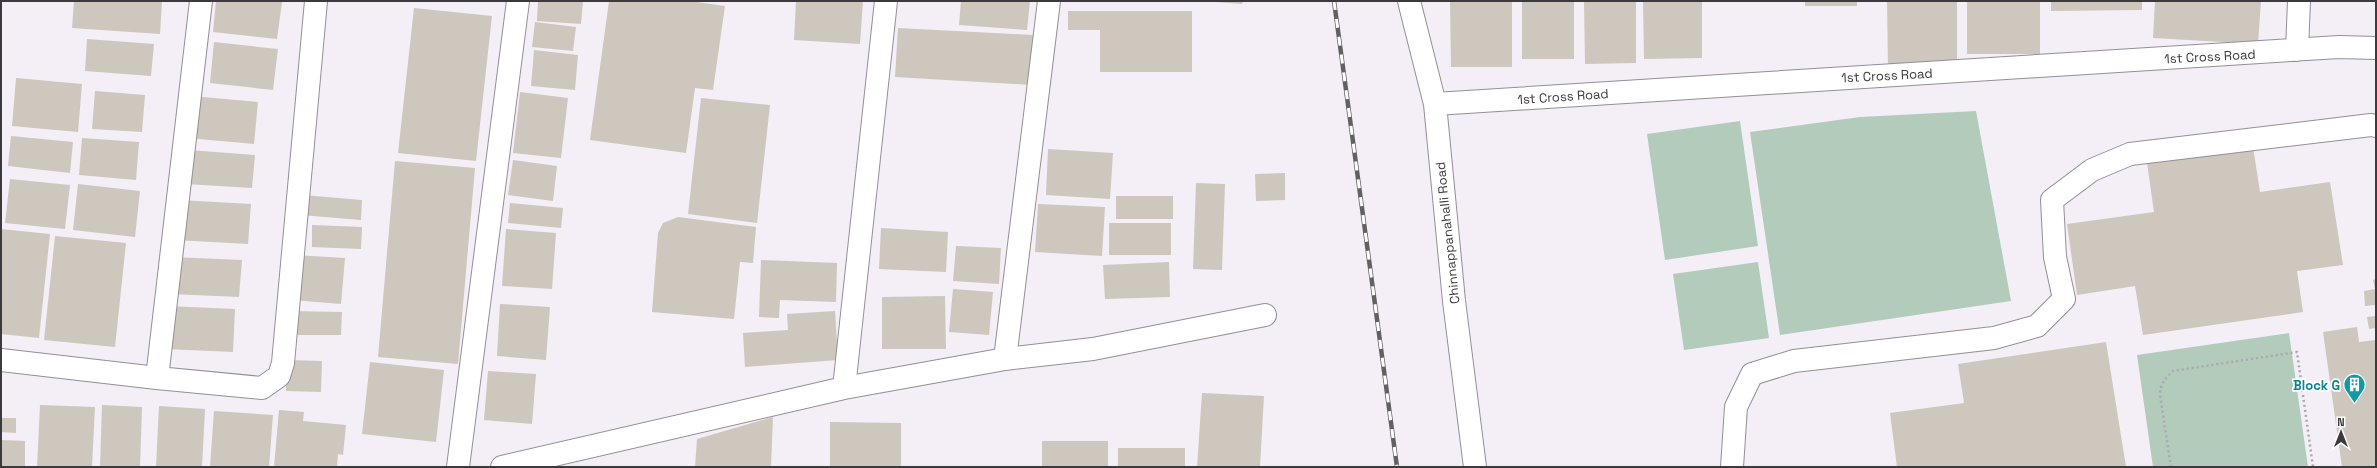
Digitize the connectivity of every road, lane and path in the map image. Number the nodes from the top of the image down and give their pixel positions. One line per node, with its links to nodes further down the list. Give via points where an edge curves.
1 (200, 1): 15 (street)
2 (316, 1): 15 (street, via 283,363 279,376 262,388)
3 (518, 1): 18 (street)
4 (886, 1): 16 (street)
5 (1048, 1): 13 (street)
6 (1409, 1): 10 (street, Chinnappanahalli Road)
7 (2299, 1): 9 (street)
8 (2376, 48): 9 (street, 1st Cross Road)
9 (2297, 50): 10 (street, 1st Cross Road)
10 (1435, 104): 19 (street, Chinnappanahalli Road, via 1454,301)
11 (2376, 126): 20 (street, via 2130,154 2092,170 2052,200 2054,257 2064,299 2037,326 1994,338 1794,361 1752,374 1736,407)
12 (1265, 315): 13 (street, via 1093,349)
13 (1005, 359): 16 (street)
14 (1, 360): 15 (street)
15 (157, 378)
16 (844, 388): 17 (street)
17 (507, 466)
18 (458, 467)
19 (1475, 467)
20 (1732, 467)
21 (2171, 467): 22 (path, via 2160,394 2160,387 2165,378 2173,371 2297,352)
22 (2314, 467)

